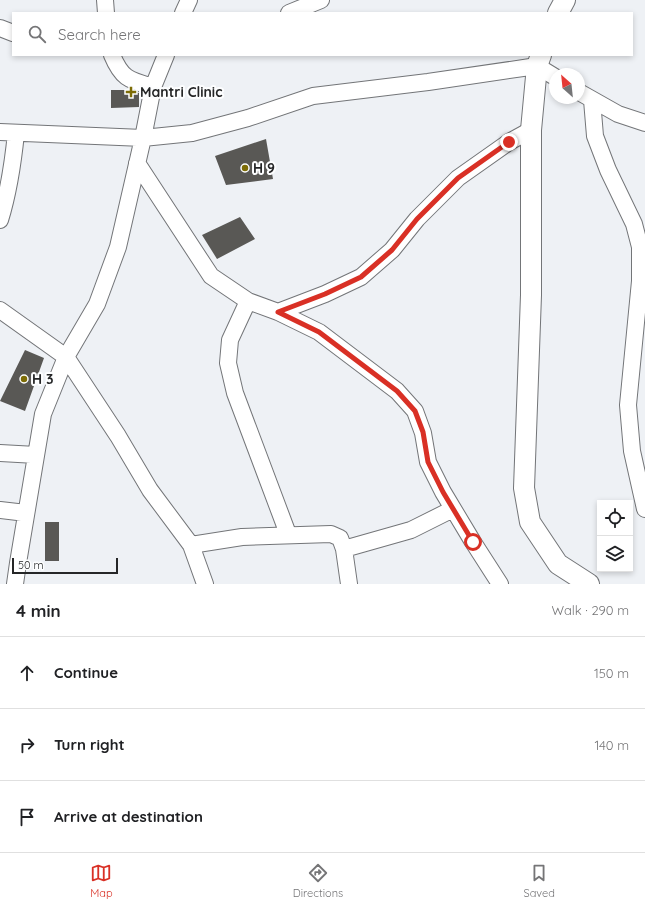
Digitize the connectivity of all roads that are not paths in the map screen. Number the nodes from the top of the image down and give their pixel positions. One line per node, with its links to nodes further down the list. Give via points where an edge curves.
1 (105, 0): 5 (street)
2 (189, 0): 6 (street)
3 (320, 0): 7 (street)
4 (565, 0): 8 (street)
5 (106, 12)
6 (183, 12)
7 (291, 12)
8 (559, 12)
9 (0, 28): 10 (street)
10 (12, 33)
11 (112, 56): 15 (street, via 118,69 130,80)
12 (168, 56): 15 (street)
13 (539, 61): 14 (street); 18 (street); 21 (street, via 428,82 313,96 248,118 192,133)
14 (549, 71)
15 (153, 87): 21 (street)
16 (585, 96): 17 (street, via 618,114); 31 (street, via 595,136 634,224 640,247 640,281 628,405 632,451)
17 (645, 123)
18 (531, 130): 26 (street, via 509,142 458,178 417,219 392,250 361,277); 41 (street, via 531,296 524,488 530,522 558,564)
19 (0, 132): 20 (street)
20 (16, 133): 21 (street); 23 (street, via 12,170)
21 (143, 138): 22 (street)
22 (137, 163): 24 (street, via 211,276); 27 (street, via 115,254 97,304)
23 (0, 220)
24 (248, 301): 26 (street); 34 (street, via 230,340 228,363 235,392)
25 (0, 310): 27 (street)
26 (278, 312): 30 (street, via 319,332 397,391 415,411 423,432 428,462)
27 (66, 357): 29 (street, via 43,414); 35 (street, via 150,490)
28 (0, 453): 29 (street)
29 (36, 455): 33 (street)
30 (453, 509): 36 (street, via 411,530); 40 (street)
31 (645, 509)
32 (0, 510): 33 (street)
33 (26, 513): 37 (street)
34 (288, 534): 35 (street, via 242,537); 36 (street, via 331,534 340,538)
35 (191, 545): 38 (street)
36 (344, 549): 39 (street)
37 (15, 584)
38 (205, 584)
39 (350, 584)
40 (500, 584)
41 (589, 584)

